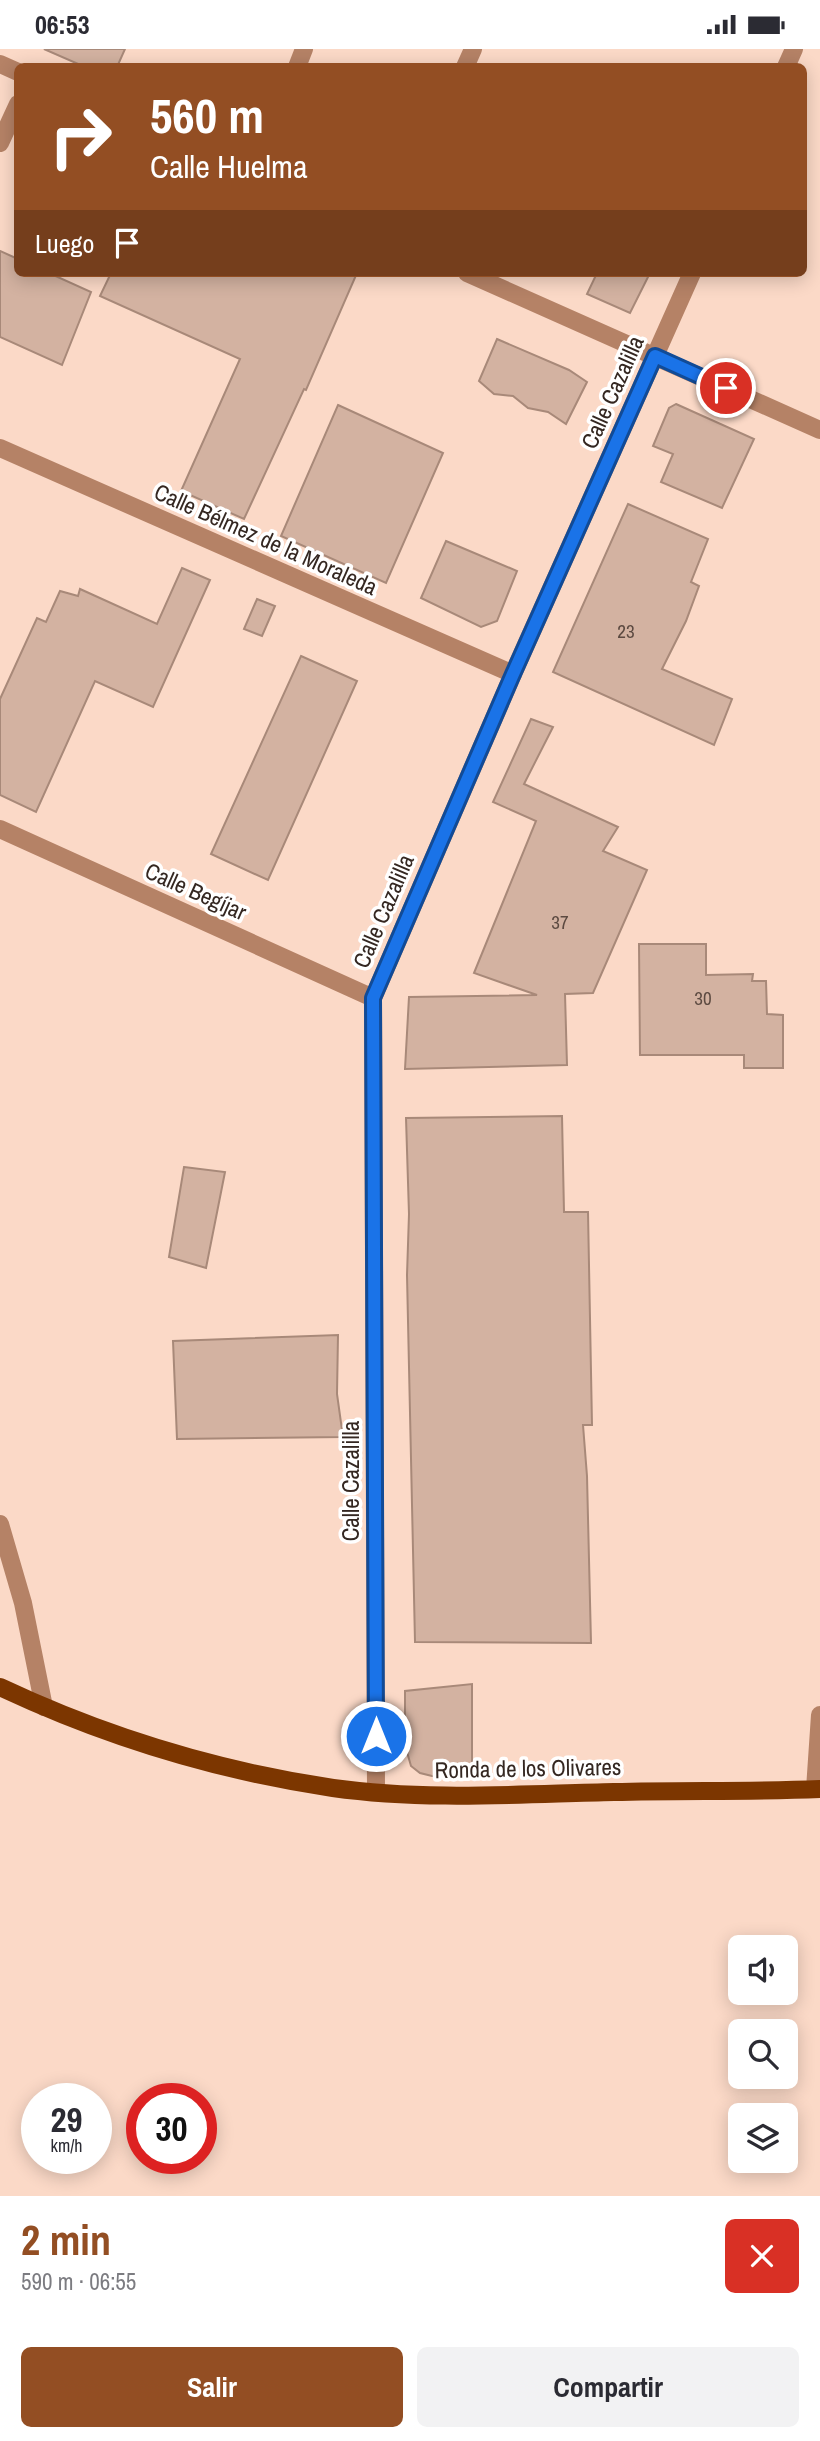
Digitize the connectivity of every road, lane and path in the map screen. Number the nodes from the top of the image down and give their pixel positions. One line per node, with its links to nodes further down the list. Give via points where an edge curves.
1 (14, 113): 2 (street)
2 (0, 143)
3 (476, 277): 5 (street)
4 (690, 277): 5 (street, Calle Cazalilla)
5 (655, 356): 6 (street); 8 (street, Calle Cazalilla)
6 (820, 430)
7 (0, 448): 8 (street, Calle Bélmez de la Moraleda)
8 (513, 674): 10 (street, Calle Cazalilla)
9 (0, 829): 10 (street, Calle Begíjar)
10 (373, 998): 16 (street, Calle Cazalilla)
11 (0, 1524): 13 (street, via 23,1603)
12 (0, 1687): 13 (main road, Ronda de los Olivares)
13 (44, 1707): 16 (main road, Ronda de los Olivares, via 151,1745 242,1770 334,1788)
14 (820, 1716): 15 (street)
15 (817, 1789): 16 (main road, Ronda de los Olivares, via 462,1796)
16 (376, 1791)

